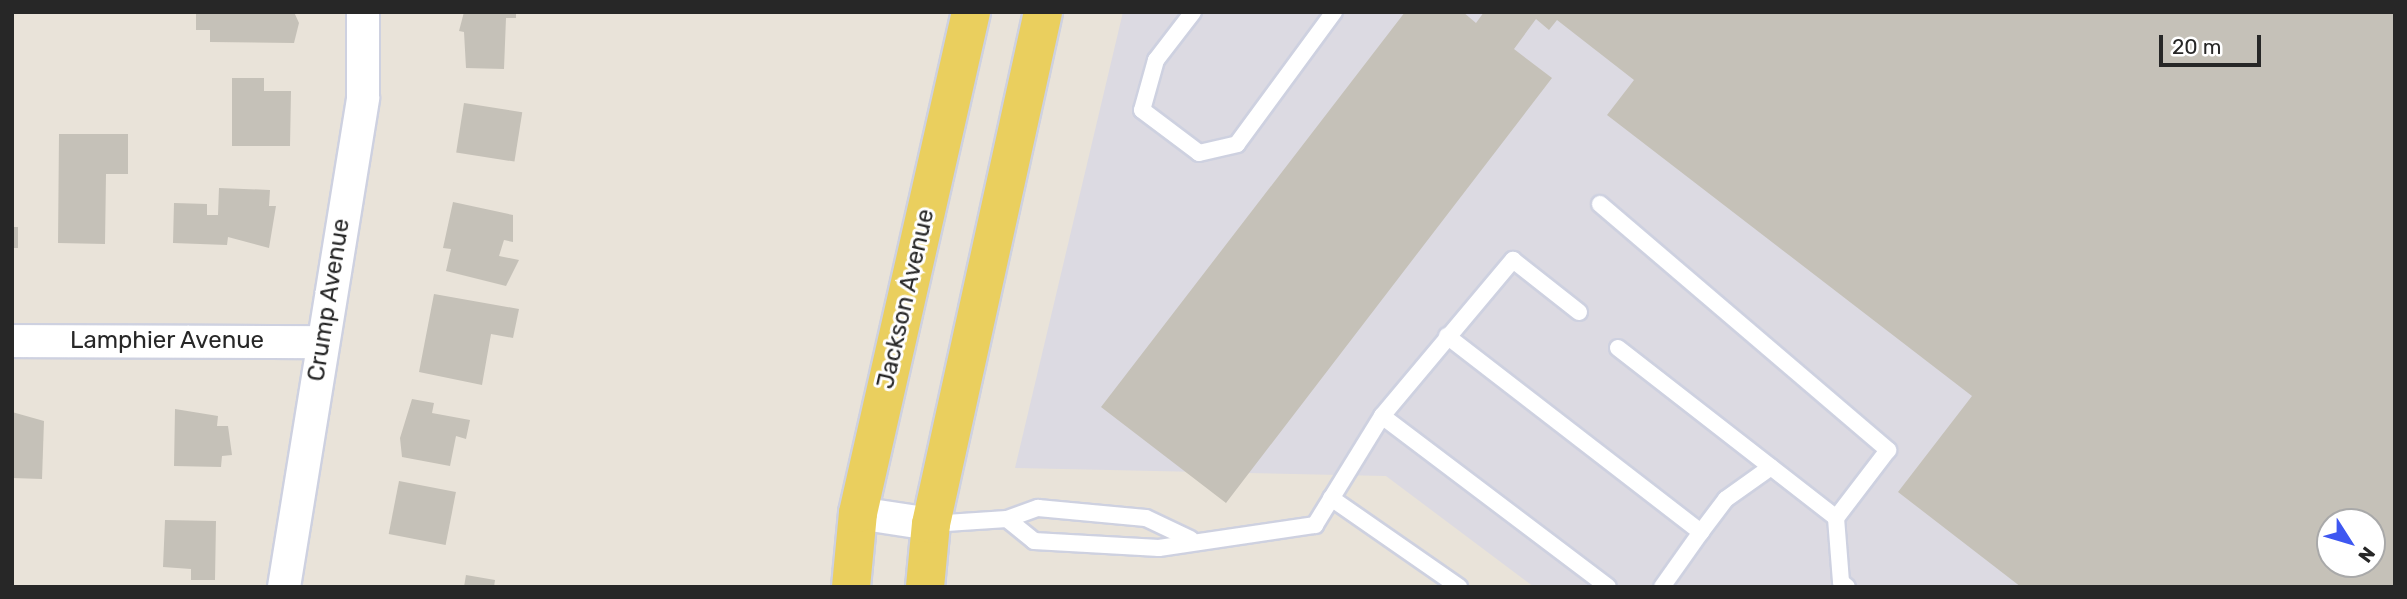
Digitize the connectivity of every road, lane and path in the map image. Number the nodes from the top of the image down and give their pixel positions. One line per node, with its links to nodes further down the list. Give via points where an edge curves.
1 (363, 12): 10 (street, Crump Avenue, via 363,96)
2 (971, 12): 15 (main road, Jackson Avenue)
3 (1043, 12): 18 (main road)
4 (1194, 12): 5 (lane, via 1156,60 1142,110 1199,153 1237,145)
5 (1334, 12)
6 (1600, 204): 16 (lane, via 1888,450)
7 (1579, 312): 8 (lane, via 1513,260)
8 (1447, 336): 12 (lane); 19 (lane)
9 (12, 341): 10 (street, Lamphier Avenue)
10 (321, 341): 21 (street, Crump Avenue)
11 (1618, 348): 13 (lane)
12 (1382, 416): 14 (lane); 25 (lane)
13 (1771, 467): 16 (lane); 19 (lane, via 1726,499)
14 (1331, 498): 20 (lane, via 1315,525); 24 (lane)
15 (858, 513): 18 (street); 22 (main road, Jackson Avenue)
16 (1836, 518): 27 (lane, via 1841,582)
17 (1007, 519): 18 (lane); 20 (lane, via 1038,508 1146,518); 20 (lane, via 1034,541 1158,548)
18 (931, 524): 23 (main road)
19 (1702, 533): 26 (lane)
20 (1190, 539)
21 (284, 587)
22 (850, 587)
23 (925, 587)
24 (1459, 587)
25 (1608, 587)
26 (1662, 587)
27 (1847, 587)

